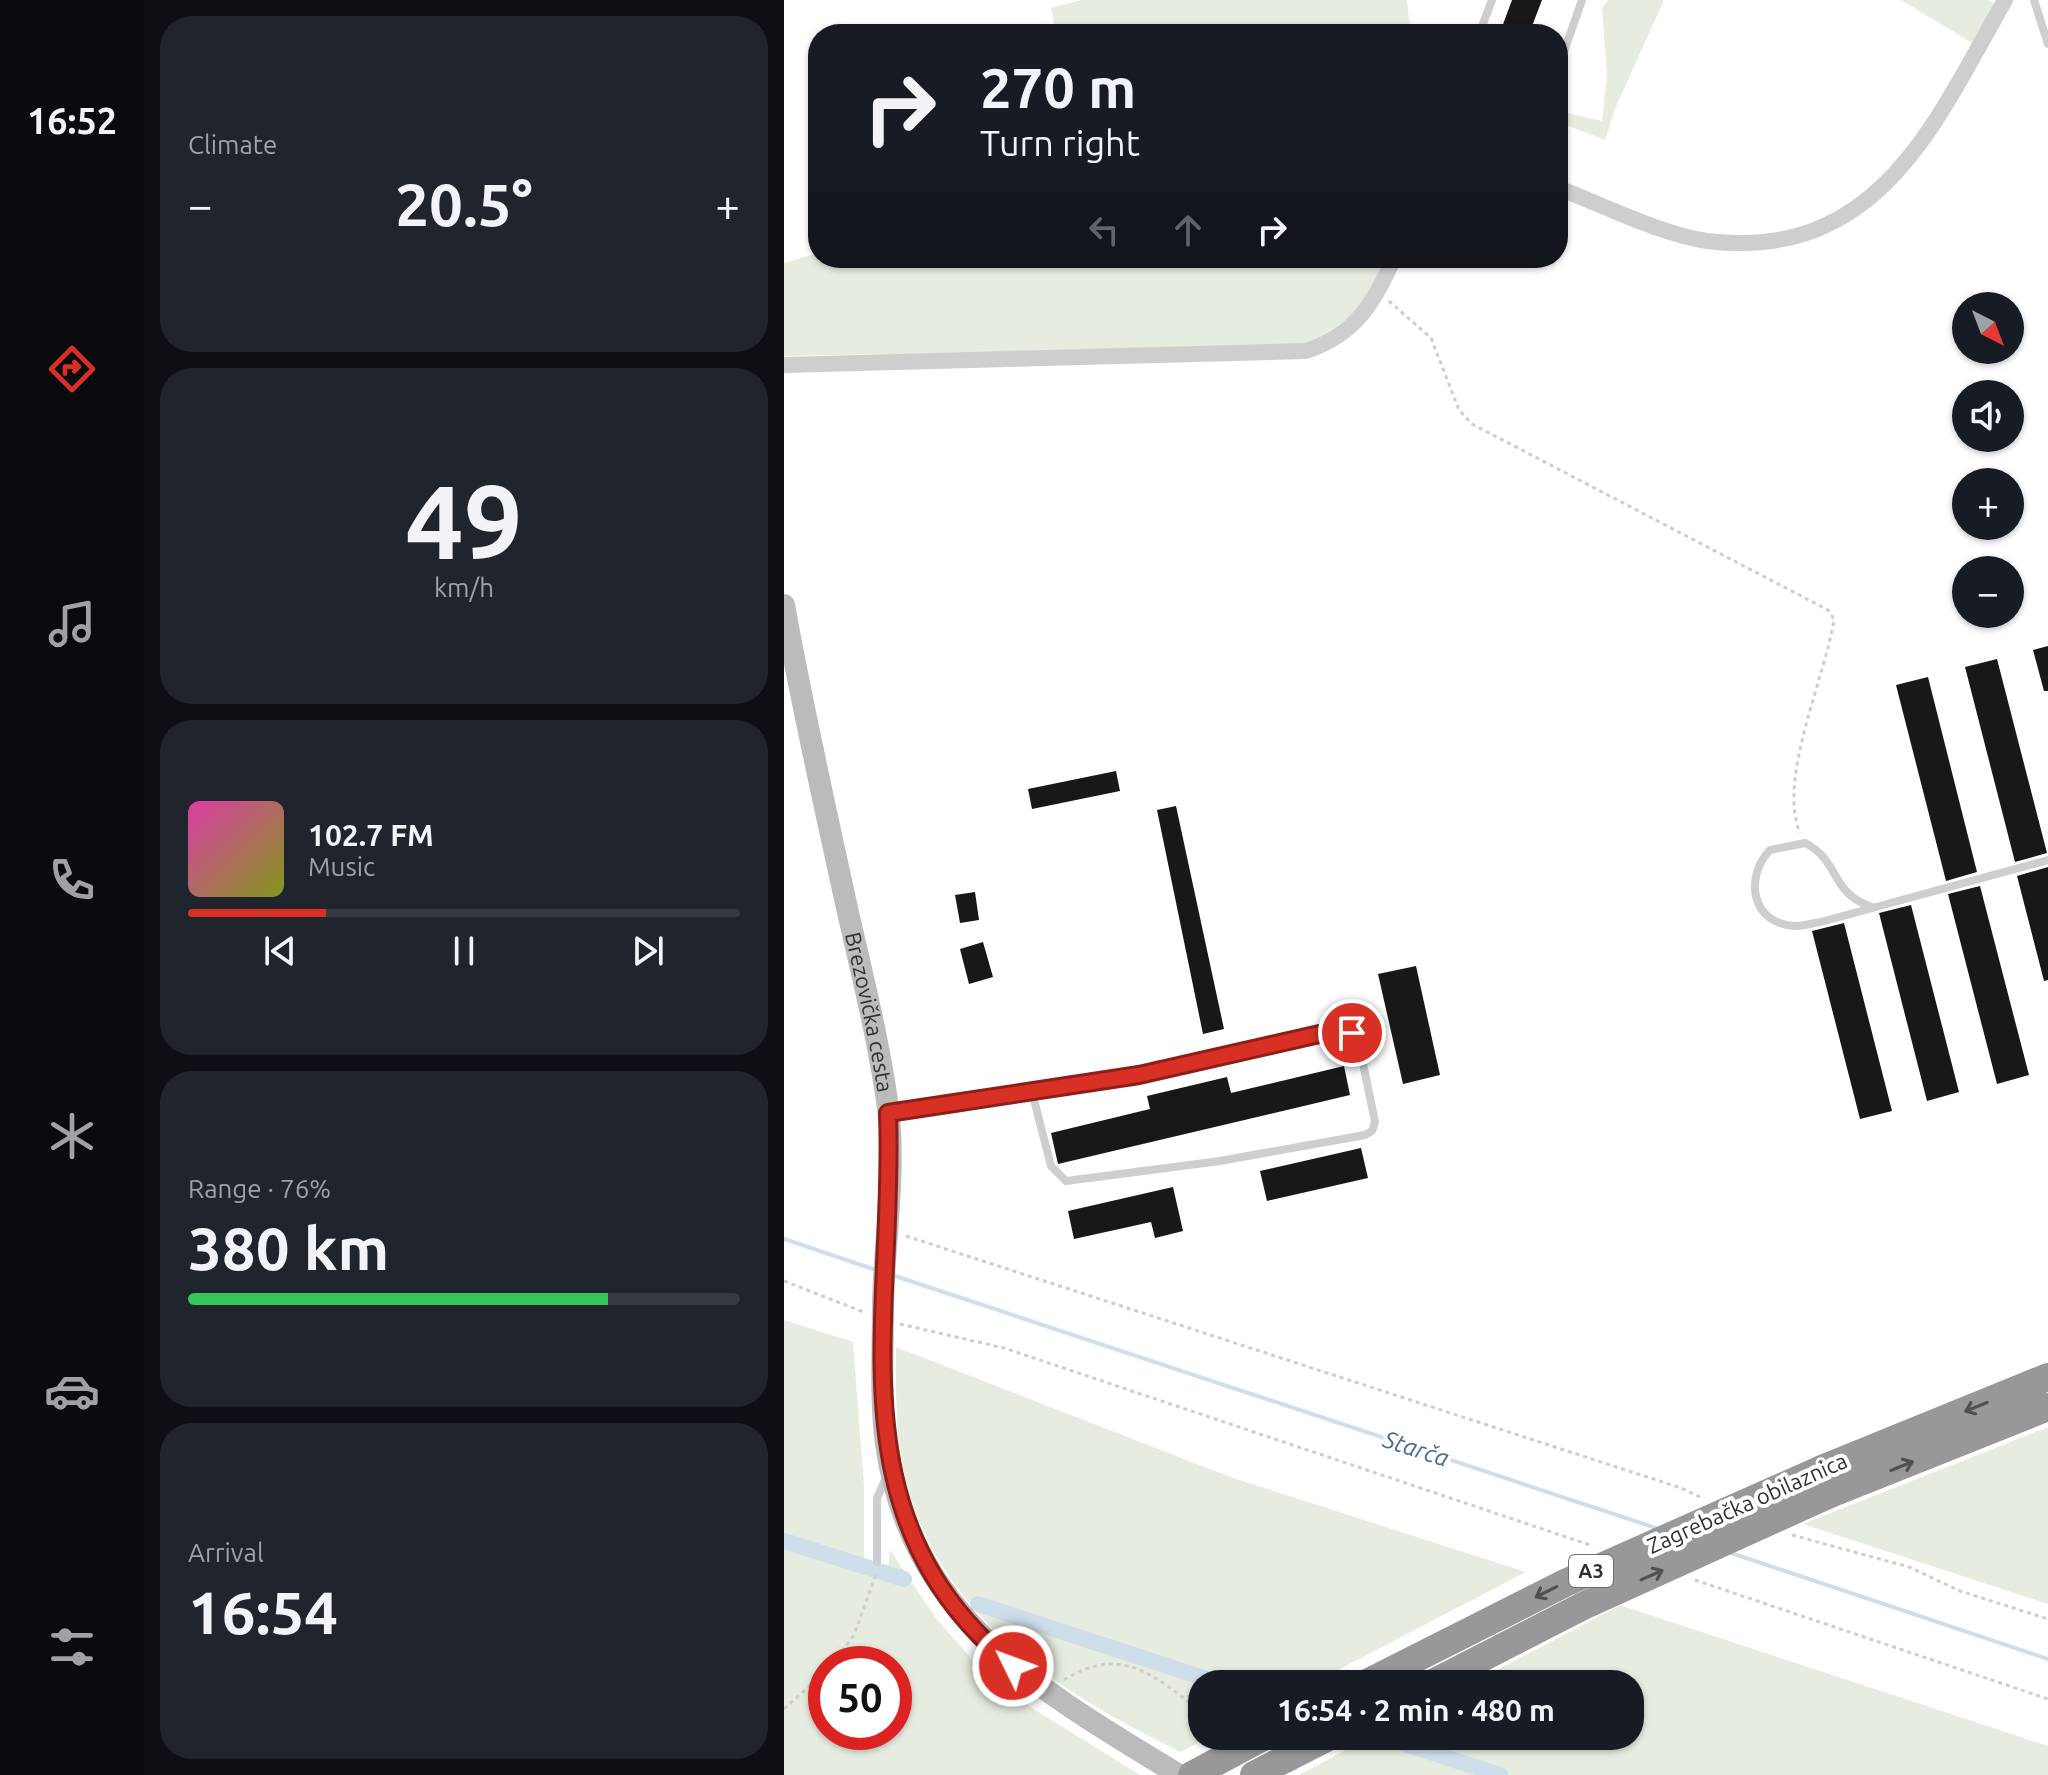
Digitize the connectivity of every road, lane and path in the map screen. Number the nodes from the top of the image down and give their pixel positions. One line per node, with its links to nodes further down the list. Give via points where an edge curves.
1 (1492, 0): 5 (lane)
2 (1582, 0): 6 (lane)
3 (2005, 0): 8 (street, via 1907,164 1862,205 1816,229 1744,243 1706,240)
4 (2034, 0): 7 (lane)
5 (1483, 24)
6 (1568, 40)
7 (2048, 44)
8 (1568, 192)
9 (1390, 268): 10 (street)
10 (1379, 292): 11 (street, via 1349,330 1306,351); 13 (path, via 1431,338 1459,410 1472,424 1828,610 1834,619 1832,633 1809,711 1793,809)
11 (784, 365)
12 (784, 605): 17 (main road, Brezovička cesta)
13 (1805, 843): 15 (lane, via 1825,858 1842,891); 15 (lane, via 1770,850 1761,860 1753,883 1764,912 1796,926)
14 (2048, 860): 15 (lane)
15 (1872, 907)
16 (1032, 1092): 16 (lane, via 1139,1075 1337,1030 1352,1033 1359,1044 1375,1122 1365,1135 1066,1181 1051,1166); 17 (lane)
17 (888, 1113): 18 (main road, Brezovička cesta)
18 (887, 1237): 20 (main road, Brezovička cesta); 25 (path, via 1681,1488)
19 (784, 1281): 20 (path)
20 (884, 1312): 23 (main road, Brezovička cesta, via 883,1403); 27 (path)
21 (2048, 1377): 24 (highway, Zagrebačka obilaznica / A3, one-way to 24)
22 (2048, 1407): 24 (highway, Zagrebačka obilaznica / A3, one-way to 22)
23 (890, 1469): 28 (lane, via 877,1498); 35 (main road, Brezovička cesta, via 912,1539 941,1590 996,1652)
24 (1826, 1482): 32 (highway, Zagrebačka obilaznica / A3, one-way to 32, bridge, via 1565,1583); 33 (highway, Zagrebačka obilaznica / A3, one-way to 24, bridge)
25 (1708, 1501)
26 (1781, 1530): 30 (path, via 1909,1567 1960,1591)
27 (1595, 1546)
28 (877, 1562): 31 (path, via 872,1590)
29 (1685, 1576): 36 (path)
30 (2048, 1619)
31 (846, 1646)
32 (1393, 1670)
33 (1458, 1670)
34 (808, 1687): 38 (path)
35 (1049, 1693): 37 (path, via 1084,1669 1122,1663); 41 (main road, Brezovička cesta)
36 (2048, 1699)
37 (1188, 1702)
38 (784, 1709)
39 (1239, 1750): 42 (highway, bridge)
40 (1303, 1750): 43 (highway, bridge)
41 (1179, 1775)
42 (1192, 1775)
43 (1254, 1775)

